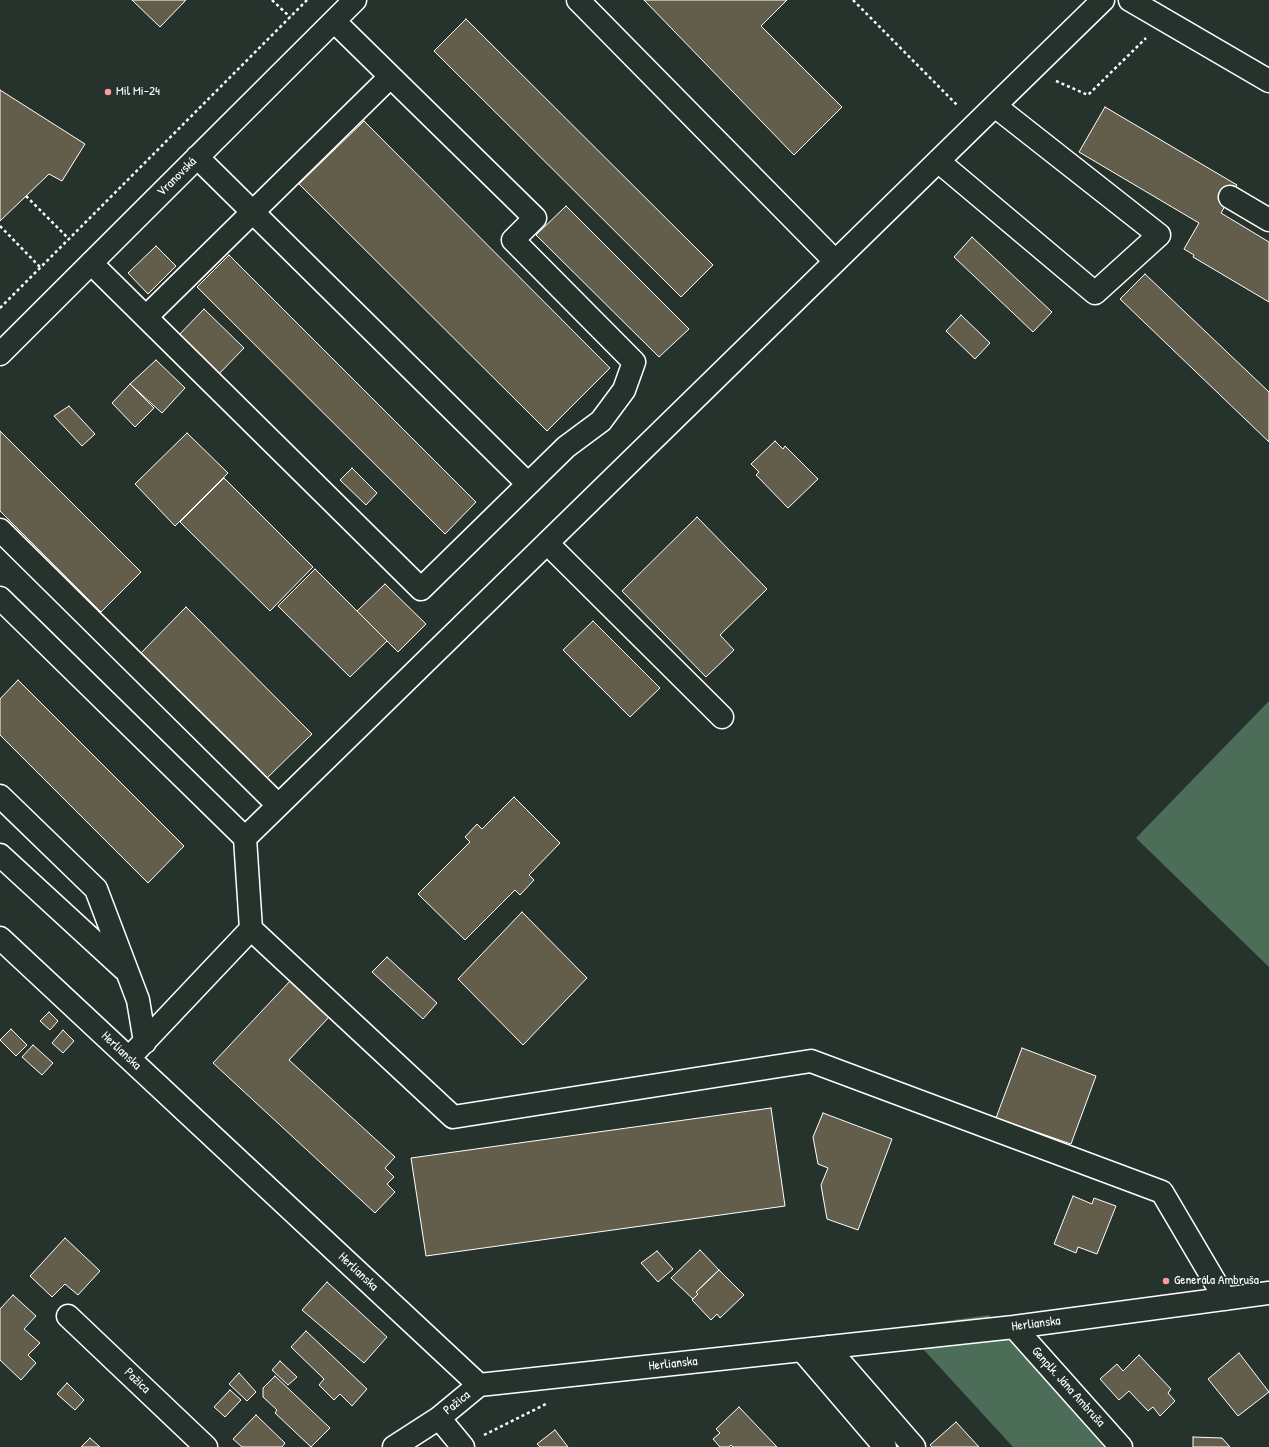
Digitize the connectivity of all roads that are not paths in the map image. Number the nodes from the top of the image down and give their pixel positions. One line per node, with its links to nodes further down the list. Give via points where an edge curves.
1 (355, 0): 5 (street, Vranovská)
2 (578, 0): 14 (street)
3 (1103, 0): 8 (street)
4 (1130, 0): 7 (street)
5 (334, 21): 6 (street); 9 (street, Vranovská)
6 (390, 77): 12 (street); 18 (street, via 535,218 513,240 634,362 624,390 601,421 566,447)
7 (1269, 81)
8 (995, 106): 10 (street); 10 (street, via 1159,235 1095,293)
9 (197, 157): 12 (street); 15 (street, Vranovská)
10 (938, 161): 14 (street)
11 (1230, 197): 13 (street)
12 (253, 212): 16 (street); 18 (street)
13 (1269, 220)
14 (835, 261): 20 (street)
15 (91, 263): 16 (street); 17 (street, Vranovská)
16 (146, 317): 18 (street, via 421,589)
17 (1, 351)
18 (528, 484)
19 (0, 530): 24 (street)
20 (547, 543): 22 (street); 24 (street)
21 (0, 598): 25 (street)
22 (722, 717)
23 (0, 796): 29 (street, via 96,889)
24 (278, 805): 25 (street)
25 (245, 838): 27 (street)
26 (0, 854): 29 (street)
27 (251, 929): 30 (street); 33 (street, via 453,1117 811,1061 1162,1192)
28 (0, 938): 31 (street, Herlianska)
29 (128, 972): 30 (street, via 138,1000)
30 (145, 1042): 31 (street)
31 (129, 1058): 38 (street, Herlianska)
32 (1269, 1293): 33 (street, Herlianska)
33 (1225, 1299): 35 (street, Herlianska)
34 (68, 1316): 40 (street, Pažica)
35 (1014, 1327): 36 (street, Herlianska); 45 (street, Genplk. Jána Ambruša)
36 (827, 1347): 37 (street, Herlianska); 44 (street)
37 (802, 1350): 38 (street, Herlianska); 43 (street)
38 (479, 1385): 39 (street, Pažica)
39 (439, 1418): 41 (street, Pažica); 42 (street)
40 (206, 1447)
41 (394, 1447)
42 (463, 1447)
43 (884, 1447)
44 (914, 1447)
45 (1122, 1447)

